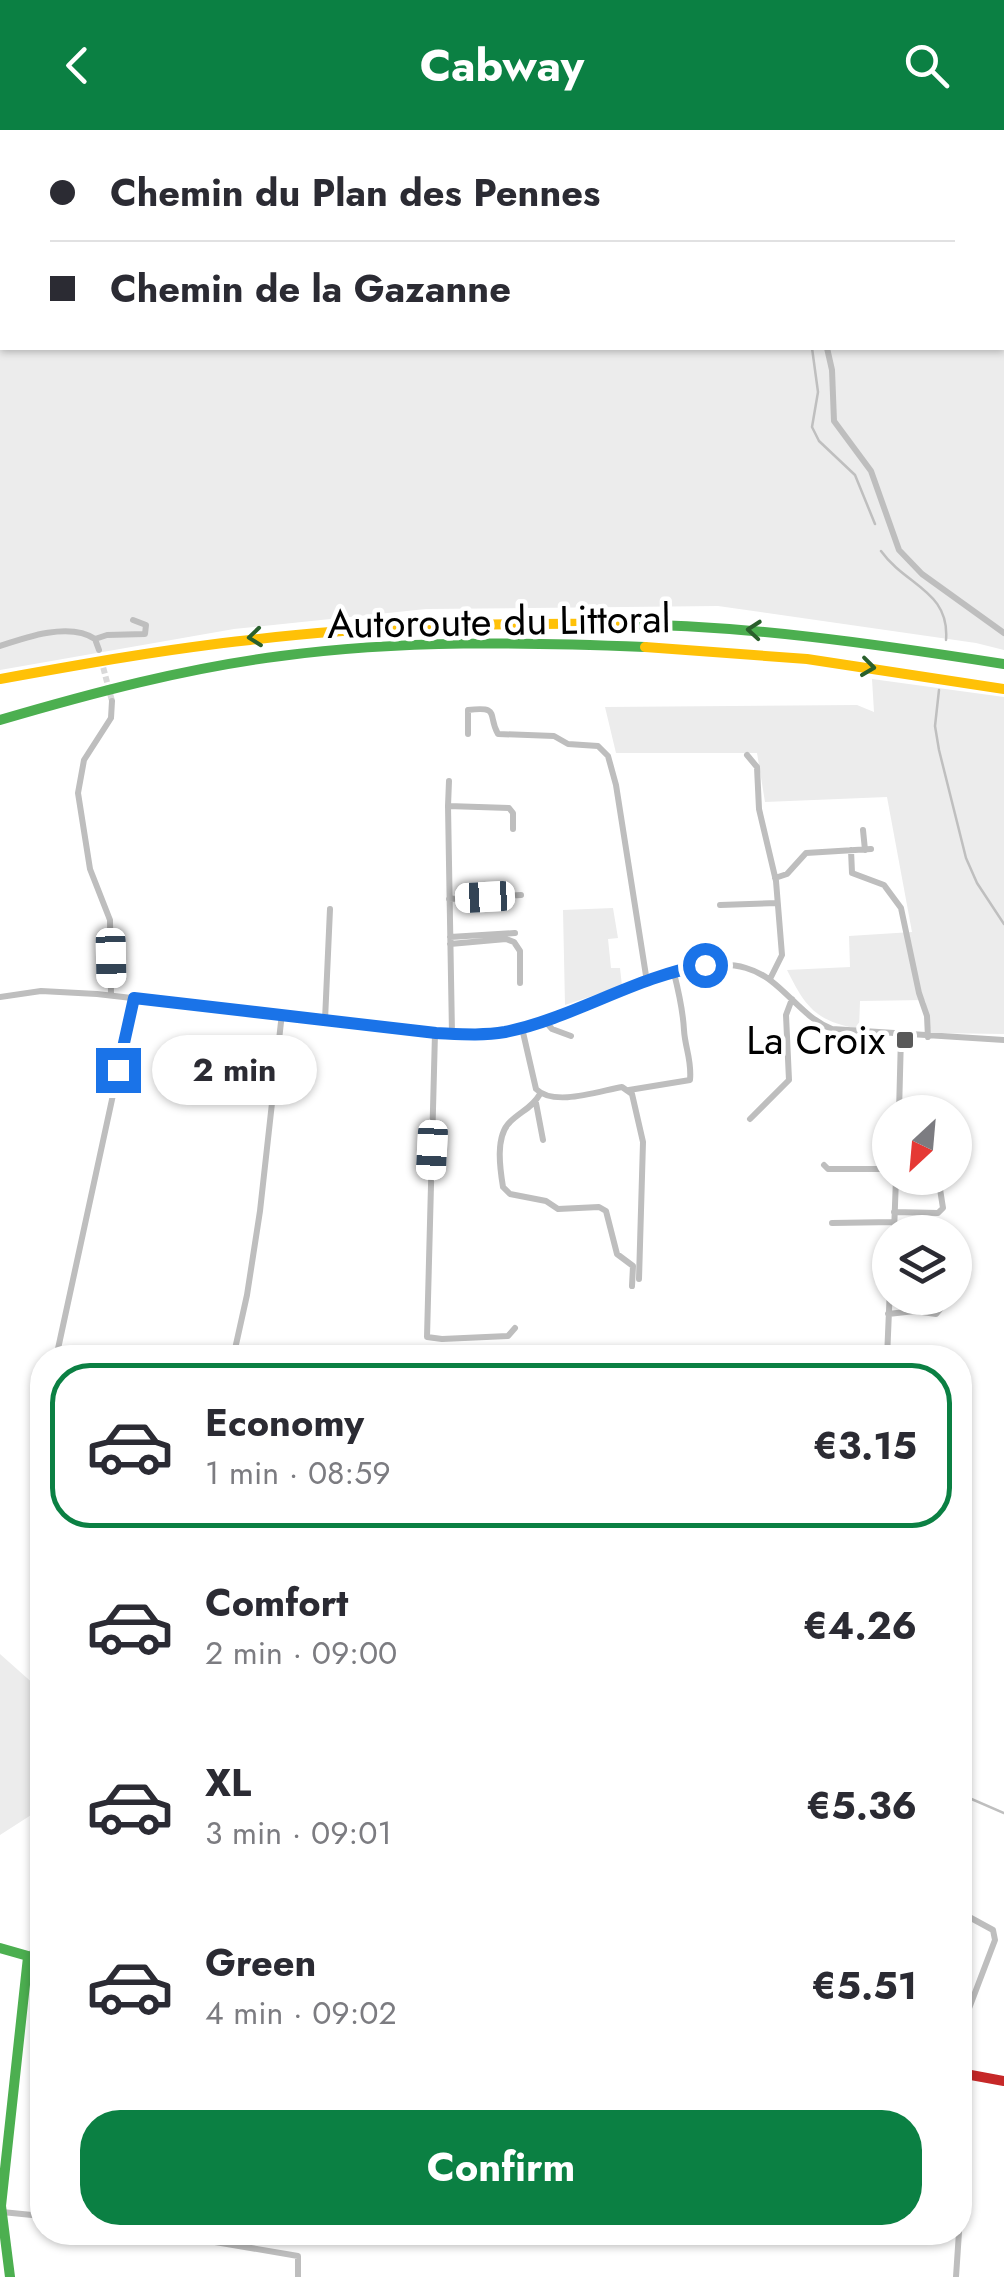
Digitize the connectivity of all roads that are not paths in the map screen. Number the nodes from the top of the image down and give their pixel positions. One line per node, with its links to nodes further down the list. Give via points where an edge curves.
1 (827, 350): 3 (street, via 834,421 877,482 900,550 922,574)
2 (134, 620): 4 (street, via 146,625 146,634)
3 (1004, 633)
4 (95, 639): 5 (street, via 42,634); 6 (street)
5 (0, 646)
6 (99, 650)
7 (1004, 664): 8 (main road, Autoroute du Littoral, one-way to 8, via 710,626 454,622 226,640)
8 (0, 678)
9 (1004, 688): 11 (main road, Autoroute du Littoral, one-way to 9, via 227,665 427,646 713,650)
10 (112, 701): 31 (street, via 111,718 84,760 78,785 90,868 110,920)
11 (0, 720)
12 (468, 734): 29 (street, via 468,710 489,710 500,735 554,736 604,750 616,785)
13 (746, 755): 19 (street, via 758,768 759,810)
14 (449, 781): 15 (street)
15 (448, 806): 16 (street, via 509,808); 21 (street)
16 (513, 829)
17 (864, 830): 18 (street, via 868,850)
18 (851, 850): 19 (street, via 803,854); 43 (street, via 853,874 884,885 901,908)
19 (775, 878): 22 (street)
20 (521, 895): 21 (street)
21 (449, 899): 26 (street)
22 (777, 903): 23 (street); 28 (street, via 782,955)
23 (720, 905)
24 (330, 908): 36 (street)
25 (514, 934): 26 (street)
26 (450, 941): 30 (street, via 514,942); 40 (street)
27 (674, 973): 28 (street, via 721,964); 29 (street); 45 (street, via 690,1080)
28 (770, 979): 34 (street)
29 (647, 982): 37 (street)
30 (520, 984)
31 (111, 996): 32 (street, via 58,991); 33 (street)
32 (0, 998)
33 (134, 998): 35 (street); 62 (street)
34 (792, 998): 42 (street, via 832,1029); 49 (street, via 786,1015 790,1080)
35 (282, 1013): 36 (street); 63 (street, via 260,1211)
36 (325, 1020): 39 (street)
37 (545, 1021): 38 (street); 41 (street)
38 (522, 1028): 40 (street); 46 (street)
39 (436, 1033): 40 (street); 61 (street, via 427,1337 508,1336)
40 (452, 1034)
41 (572, 1036)
42 (901, 1036): 43 (street); 47 (street)
43 (928, 1037): 44 (street)
44 (1004, 1040)
45 (630, 1090): 46 (street); 58 (street, via 643,1142)
46 (540, 1094): 48 (street)
47 (899, 1095)
48 (536, 1102): 50 (street); 59 (street, via 505,1128 503,1187 563,1210 603,1208 617,1254 632,1263)
49 (750, 1120)
50 (543, 1140)
51 (824, 1166): 52 (street)
52 (872, 1169)
53 (895, 1195): 55 (street)
54 (941, 1195): 55 (street, via 938,1214)
55 (894, 1212)
56 (872, 1223): 57 (street)
57 (832, 1224)
58 (639, 1279)
59 (632, 1286)
60 (888, 1315): 64 (street)
61 (515, 1328)
62 (59, 1345)
63 (236, 1345)
64 (887, 1345)
65 (972, 1919): 68 (street, via 993,1930 995,1940)
66 (0, 1948): 67 (main road)
67 (28, 1956): 71 (main road)
68 (972, 2001)
69 (972, 2074): 70 (main road)
70 (1004, 2081)
71 (2, 2212): 72 (street); 75 (main road)
72 (30, 2215)
73 (237, 2245): 76 (street, via 298,2256)
74 (957, 2245): 77 (street)
75 (10, 2277)
76 (298, 2277)
77 (956, 2277)

